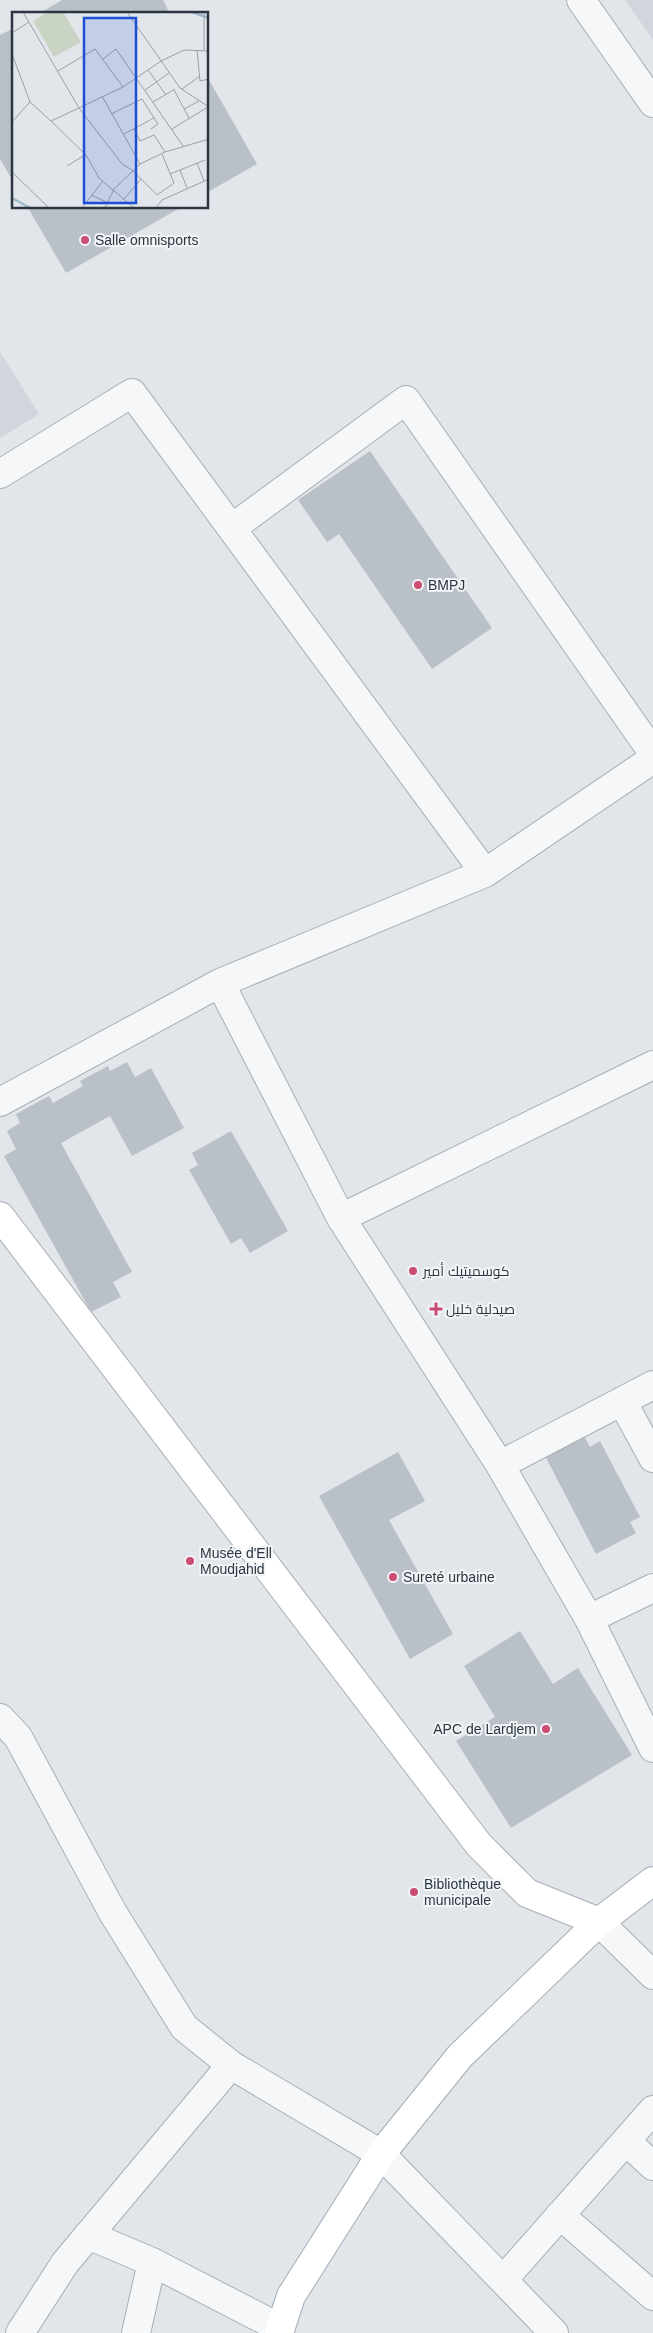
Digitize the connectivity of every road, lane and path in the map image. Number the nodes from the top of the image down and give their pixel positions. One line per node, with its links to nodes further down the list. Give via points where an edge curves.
1 (581, 0): 2 (street)
2 (653, 103)
3 (0, 474): 4 (street, via 132,393)
4 (232, 528): 5 (street, via 406,400); 7 (street)
5 (653, 753)
6 (653, 759): 7 (street)
7 (485, 873): 8 (street)
8 (220, 983): 10 (street); 12 (street)
9 (653, 1064): 12 (street)
10 (0, 1102)
11 (0, 1216): 22 (main road, via 479,1844 527,1893)
12 (341, 1218): 16 (street)
13 (653, 1385): 14 (street)
14 (622, 1401): 15 (street); 16 (street)
15 (653, 1458)
16 (500, 1466): 18 (street)
17 (653, 1588): 18 (street)
18 (589, 1619): 20 (street)
19 (3, 1726): 24 (street, via 18,1737 113,1913 184,2027)
20 (653, 1748)
21 (653, 1881): 22 (main road)
22 (599, 1922): 23 (street); 27 (main road, via 460,2056)
23 (653, 1975)
24 (231, 2064): 27 (street); 30 (street)
25 (653, 2110): 26 (street)
26 (626, 2141): 28 (street); 29 (street)
27 (381, 2154): 32 (street); 34 (main road, via 291,2296)
28 (653, 2166)
29 (560, 2215): 32 (street); 33 (street)
30 (88, 2235): 31 (street); 35 (street, via 65,2263)
31 (152, 2262): 34 (street); 36 (street)
32 (503, 2280): 37 (street)
33 (653, 2296)
34 (279, 2331)
35 (20, 2333)
36 (136, 2333)
37 (554, 2333)

